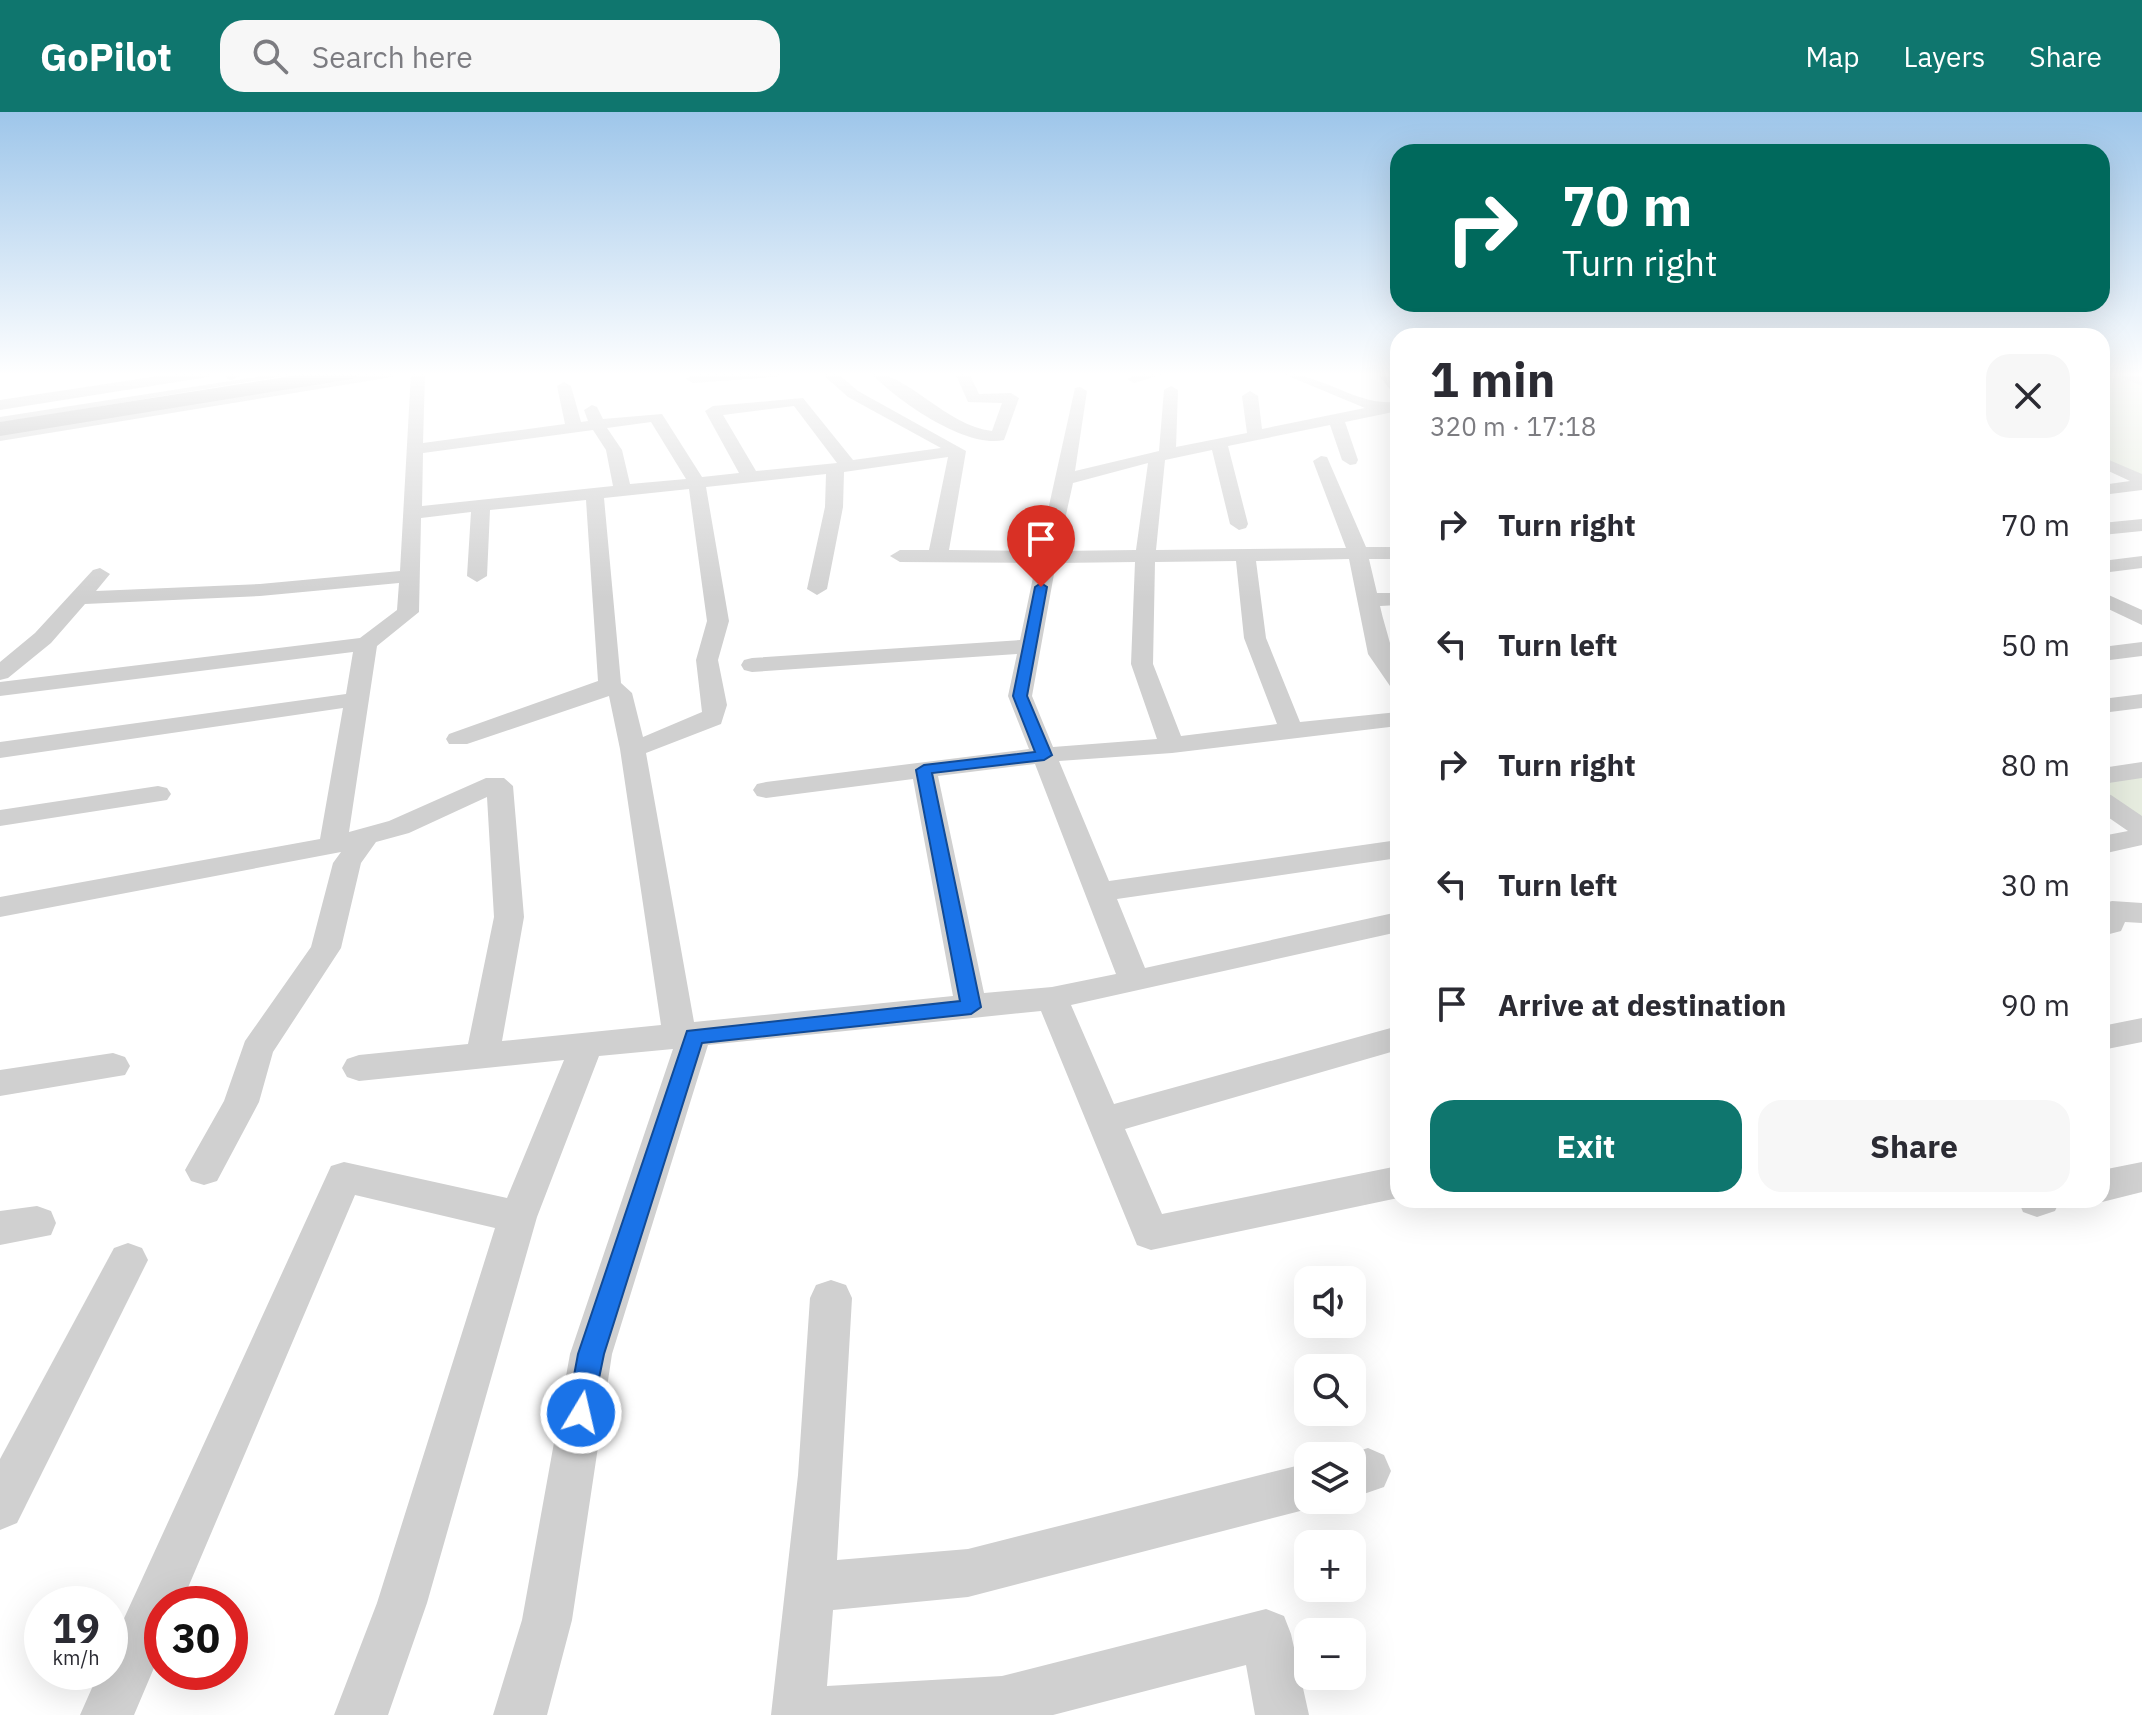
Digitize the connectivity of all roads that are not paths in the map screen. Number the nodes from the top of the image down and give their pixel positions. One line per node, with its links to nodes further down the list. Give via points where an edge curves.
1 (425, 448): 12 (street)
2 (613, 448): 24 (street)
3 (675, 448): 22 (street)
4 (734, 448): 19 (street)
5 (829, 448): 18 (street)
6 (952, 448): 13 (street)
7 (1070, 448): 20 (street)
8 (1163, 448): 14 (street)
9 (1199, 448): 14 (street)
10 (1220, 448): 28 (street)
11 (1346, 448): 15 (street)
12 (416, 449): 27 (street)
13 (958, 451): 18 (street); 35 (street)
14 (1162, 455): 20 (street); 36 (street)
15 (1350, 460)
16 (1321, 461): 31 (street)
17 (2110, 466): 21 (street)
18 (842, 467): 19 (street); 44 (street)
19 (749, 475): 22 (street)
20 (1065, 480): 37 (street)
21 (2142, 482): 23 (street)
22 (697, 483): 24 (street); 68 (street, via 718,621 707,662 716,711 712,719)
23 (2110, 488)
24 (622, 489): 25 (street)
25 (595, 493): 26 (street); 59 (street)
26 (481, 505): 27 (street); 42 (street)
27 (412, 513): 41 (street)
28 (1239, 524)
29 (2142, 525): 30 (street)
30 (2110, 528)
31 (1358, 553): 32 (street); 33 (street); 47 (street)
32 (1390, 553)
33 (1245, 555): 36 (street); 65 (street, via 1255,638)
34 (900, 556): 35 (street)
35 (934, 556): 37 (street); 43 (street)
36 (1145, 556): 37 (street); 67 (street, via 1142,664)
37 (1047, 557): 53 (street)
38 (2142, 562): 39 (street)
39 (2110, 566)
40 (100, 574): 45 (street)
41 (409, 576): 45 (street); 52 (street, via 408,612)
42 (477, 576)
43 (928, 578)
44 (817, 589)
45 (81, 598): 58 (street)
46 (1390, 599): 47 (street)
47 (1368, 600): 57 (street, via 1379,654)
48 (2142, 600): 49 (street)
49 (2110, 602)
50 (2110, 604): 51 (street)
51 (2142, 619)
52 (366, 644): 60 (street); 61 (street)
53 (1030, 646): 56 (street); 70 (street, via 1020,696)
54 (2142, 649): 55 (street)
55 (2110, 653)
56 (752, 665)
57 (1390, 668)
58 (0, 673)
59 (610, 685): 66 (street); 68 (street, via 620,693)
60 (0, 689)
61 (358, 699): 69 (street); 82 (street)
62 (2142, 701): 63 (street)
63 (2110, 705)
64 (1390, 720): 65 (street)
65 (1291, 730): 67 (street)
66 (458, 739)
67 (1172, 745): 70 (street)
68 (633, 749): 94 (street)
69 (0, 750)
70 (1044, 755): 71 (street); 84 (street)
71 (924, 770): 74 (street); 91 (street)
72 (2142, 770): 73 (street)
73 (2110, 775)
74 (766, 790)
75 (158, 794): 77 (street)
76 (2110, 806): 78 (street)
77 (0, 818)
78 (2142, 828)
79 (366, 836): 82 (street); 97 (street, via 399,827 486,786 500,786 509,917); 102 (street, via 347,863 326,948 257,1050 241,1102)
80 (2142, 837): 81 (street)
81 (2110, 843)
82 (333, 845): 85 (street)
83 (1390, 850): 84 (street)
84 (1100, 892): 89 (street)
85 (3, 911)
86 (2142, 913): 88 (street, via 2112,911)
87 (1390, 924): 89 (street)
88 (2110, 924)
89 (1135, 981): 90 (street)
90 (1052, 998): 91 (street); 101 (street)
91 (971, 1007): 94 (street)
92 (2142, 1030): 93 (street)
93 (2110, 1036)
94 (687, 1037): 96 (street); 116 (street, via 591,1354 547,1620)
95 (1390, 1040): 101 (street)
96 (586, 1047): 97 (street); 106 (street)
97 (482, 1057): 99 (street)
98 (113, 1066): 100 (street)
99 (359, 1068)
100 (0, 1083)
101 (1104, 1121): 104 (street, via 1151,1233)
102 (204, 1170)
103 (2142, 1177): 105 (street)
104 (1390, 1184)
105 (2110, 1184)
106 (518, 1217): 114 (street, via 344,1177); 115 (street, via 402,1603)
107 (128, 1260): 110 (street)
108 (831, 1298): 111 (street)
109 (1294, 1490): 111 (street, via 968,1573)
110 (0, 1506)
111 (810, 1587): 113 (street)
112 (1002, 1708): 113 (street); 117 (street, via 1266,1634)
113 (798, 1714)
114 (107, 1715)
115 (361, 1715)
116 (520, 1715)
117 (1282, 1715)

